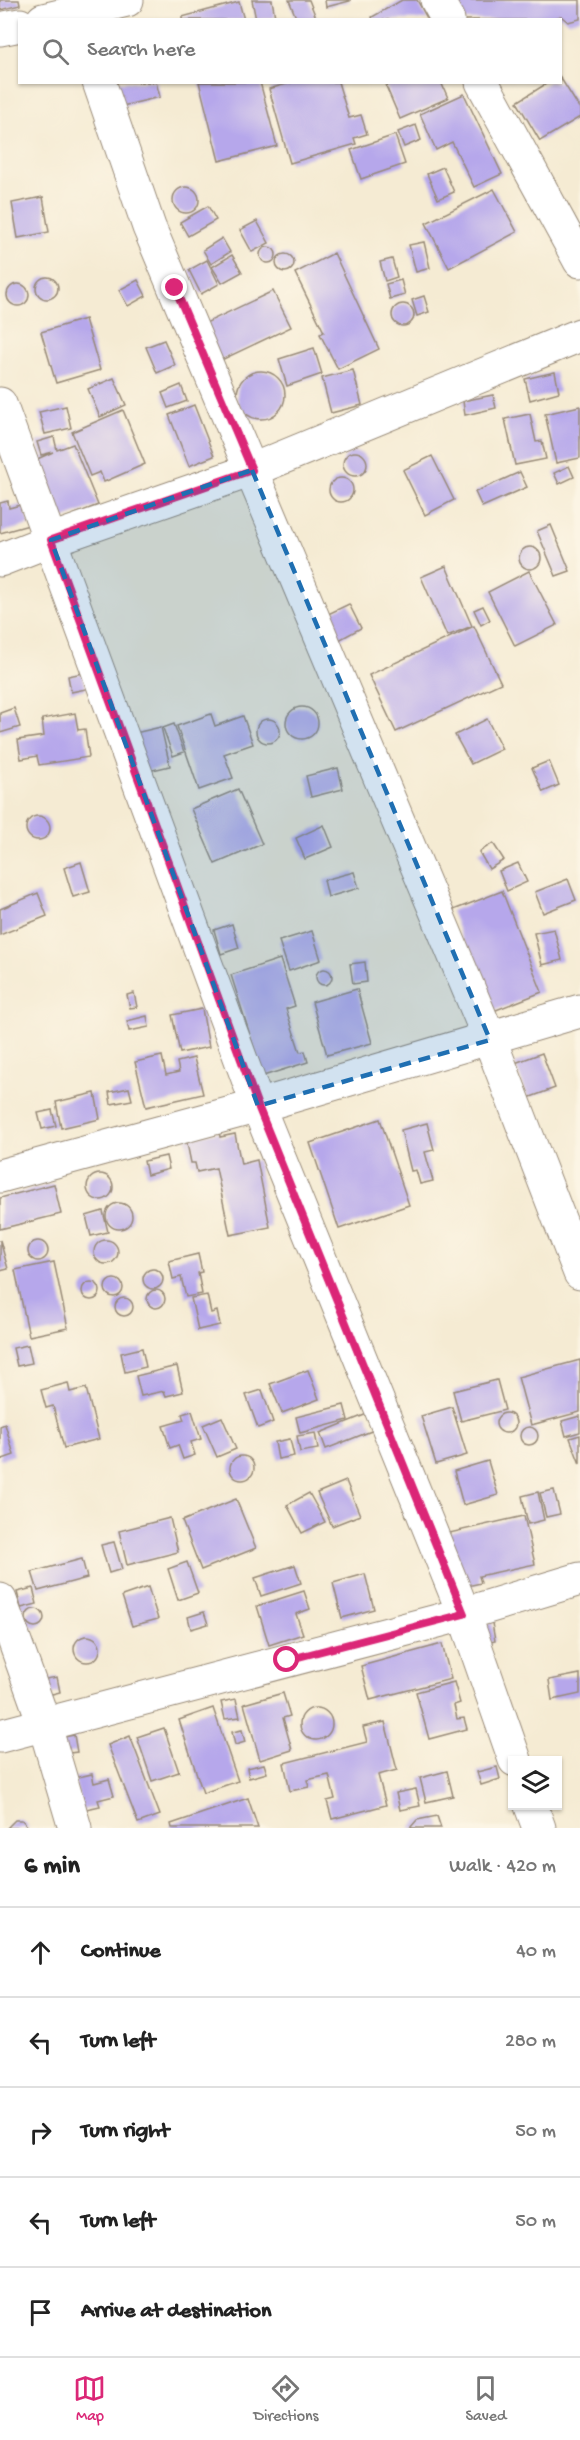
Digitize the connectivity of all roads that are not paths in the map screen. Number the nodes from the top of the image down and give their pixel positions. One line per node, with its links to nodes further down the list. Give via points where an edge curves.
1 (127, 0): 3 (street)
2 (437, 0): 4 (street)
3 (66, 13)
4 (447, 18)
5 (18, 25): 6 (street)
6 (0, 29)
7 (100, 84): 12 (street, via 150,227)
8 (483, 84): 9 (street)
9 (580, 261)
10 (580, 335): 12 (street)
11 (0, 404): 13 (street)
12 (252, 470): 13 (street); 16 (street)
13 (51, 540): 14 (street); 17 (street)
14 (0, 560)
15 (580, 1011): 16 (street)
16 (490, 1040): 17 (street); 19 (street)
17 (258, 1106): 18 (street); 22 (street)
18 (0, 1176)
19 (580, 1274)
20 (580, 1580): 22 (street)
21 (0, 1600): 23 (street)
22 (464, 1614): 23 (street); 25 (street)
23 (44, 1723): 24 (street); 27 (street)
24 (0, 1736)
25 (513, 1756)
26 (532, 1810): 28 (street)
27 (75, 1828)
28 (539, 1828)

